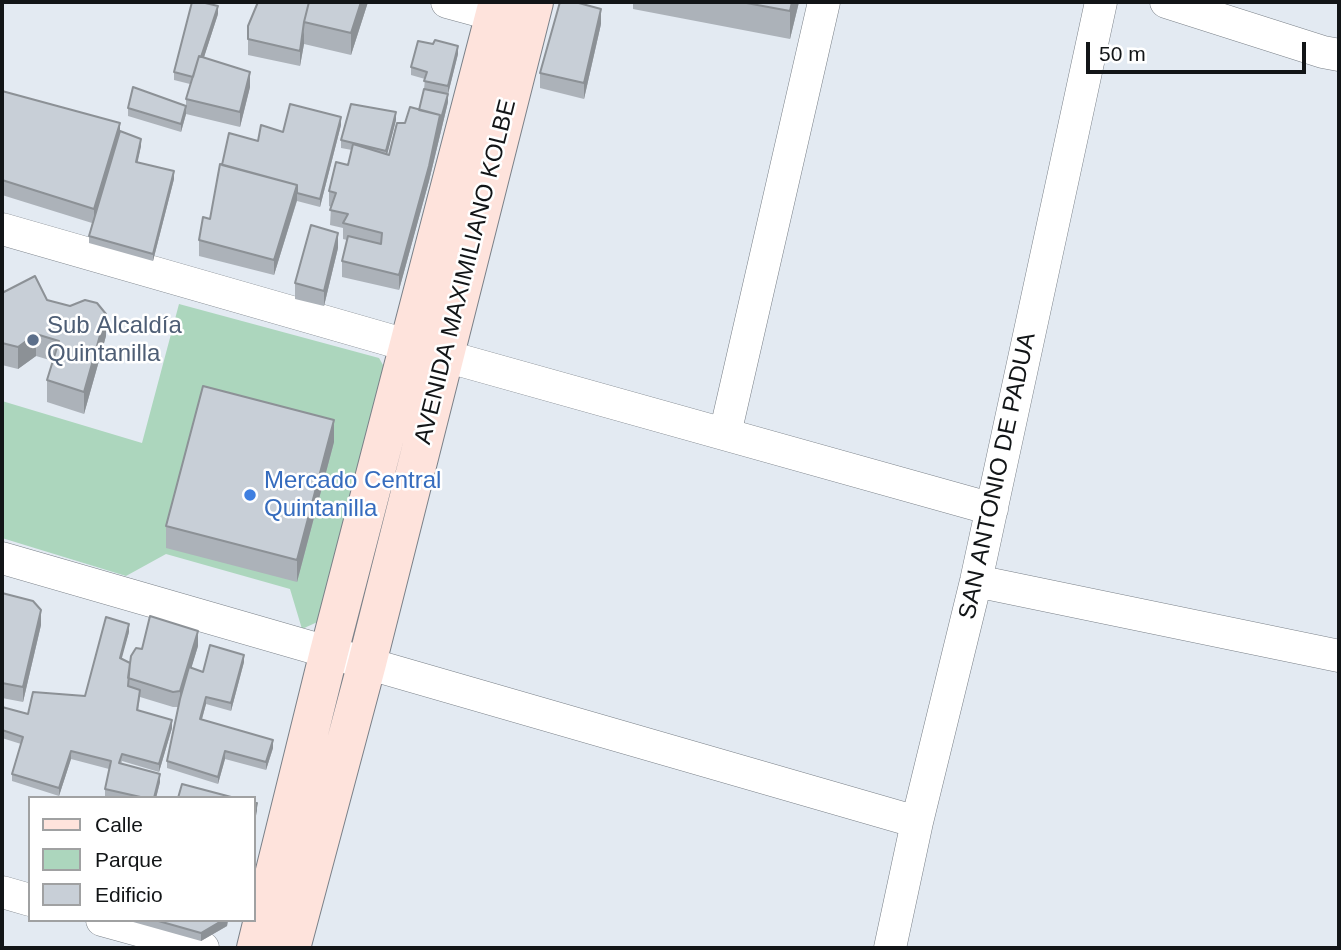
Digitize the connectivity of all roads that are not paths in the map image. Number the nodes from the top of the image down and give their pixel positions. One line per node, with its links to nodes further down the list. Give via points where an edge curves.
1 (447, 2): 5 (street)
2 (824, 2): 10 (street)
3 (1101, 2): 11 (street, SAN ANTONIO DE PADUA)
4 (1166, 2): 6 (street)
5 (514, 11): 8 (main road, AVENIDA MAXIMILIANO KOLBE); 9 (main road, AVENIDA MAXIMILIANO KOLBE)
6 (1339, 55)
7 (2, 229): 8 (street)
8 (409, 345): 9 (street); 14 (main road, AVENIDA MAXIMILIANO KOLBE)
9 (445, 356): 10 (street); 16 (main road, AVENIDA MAXIMILIANO KOLBE)
10 (725, 434): 11 (street)
11 (992, 509): 13 (street, SAN ANTONIO DE PADUA)
12 (2, 558): 14 (street)
13 (976, 580): 15 (street); 17 (street, SAN ANTONIO DE PADUA)
14 (328, 652): 16 (street); 22 (main road, AVENIDA MAXIMILIANO KOLBE)
15 (1339, 656)
16 (367, 663): 17 (street); 23 (main road, AVENIDA MAXIMILIANO KOLBE)
17 (917, 822): 24 (street, SAN ANTONIO DE PADUA)
18 (2, 892): 19 (street)
19 (28, 899)
20 (109, 922): 21 (street)
21 (203, 948)
22 (256, 948)
23 (291, 948)
24 (890, 948)

